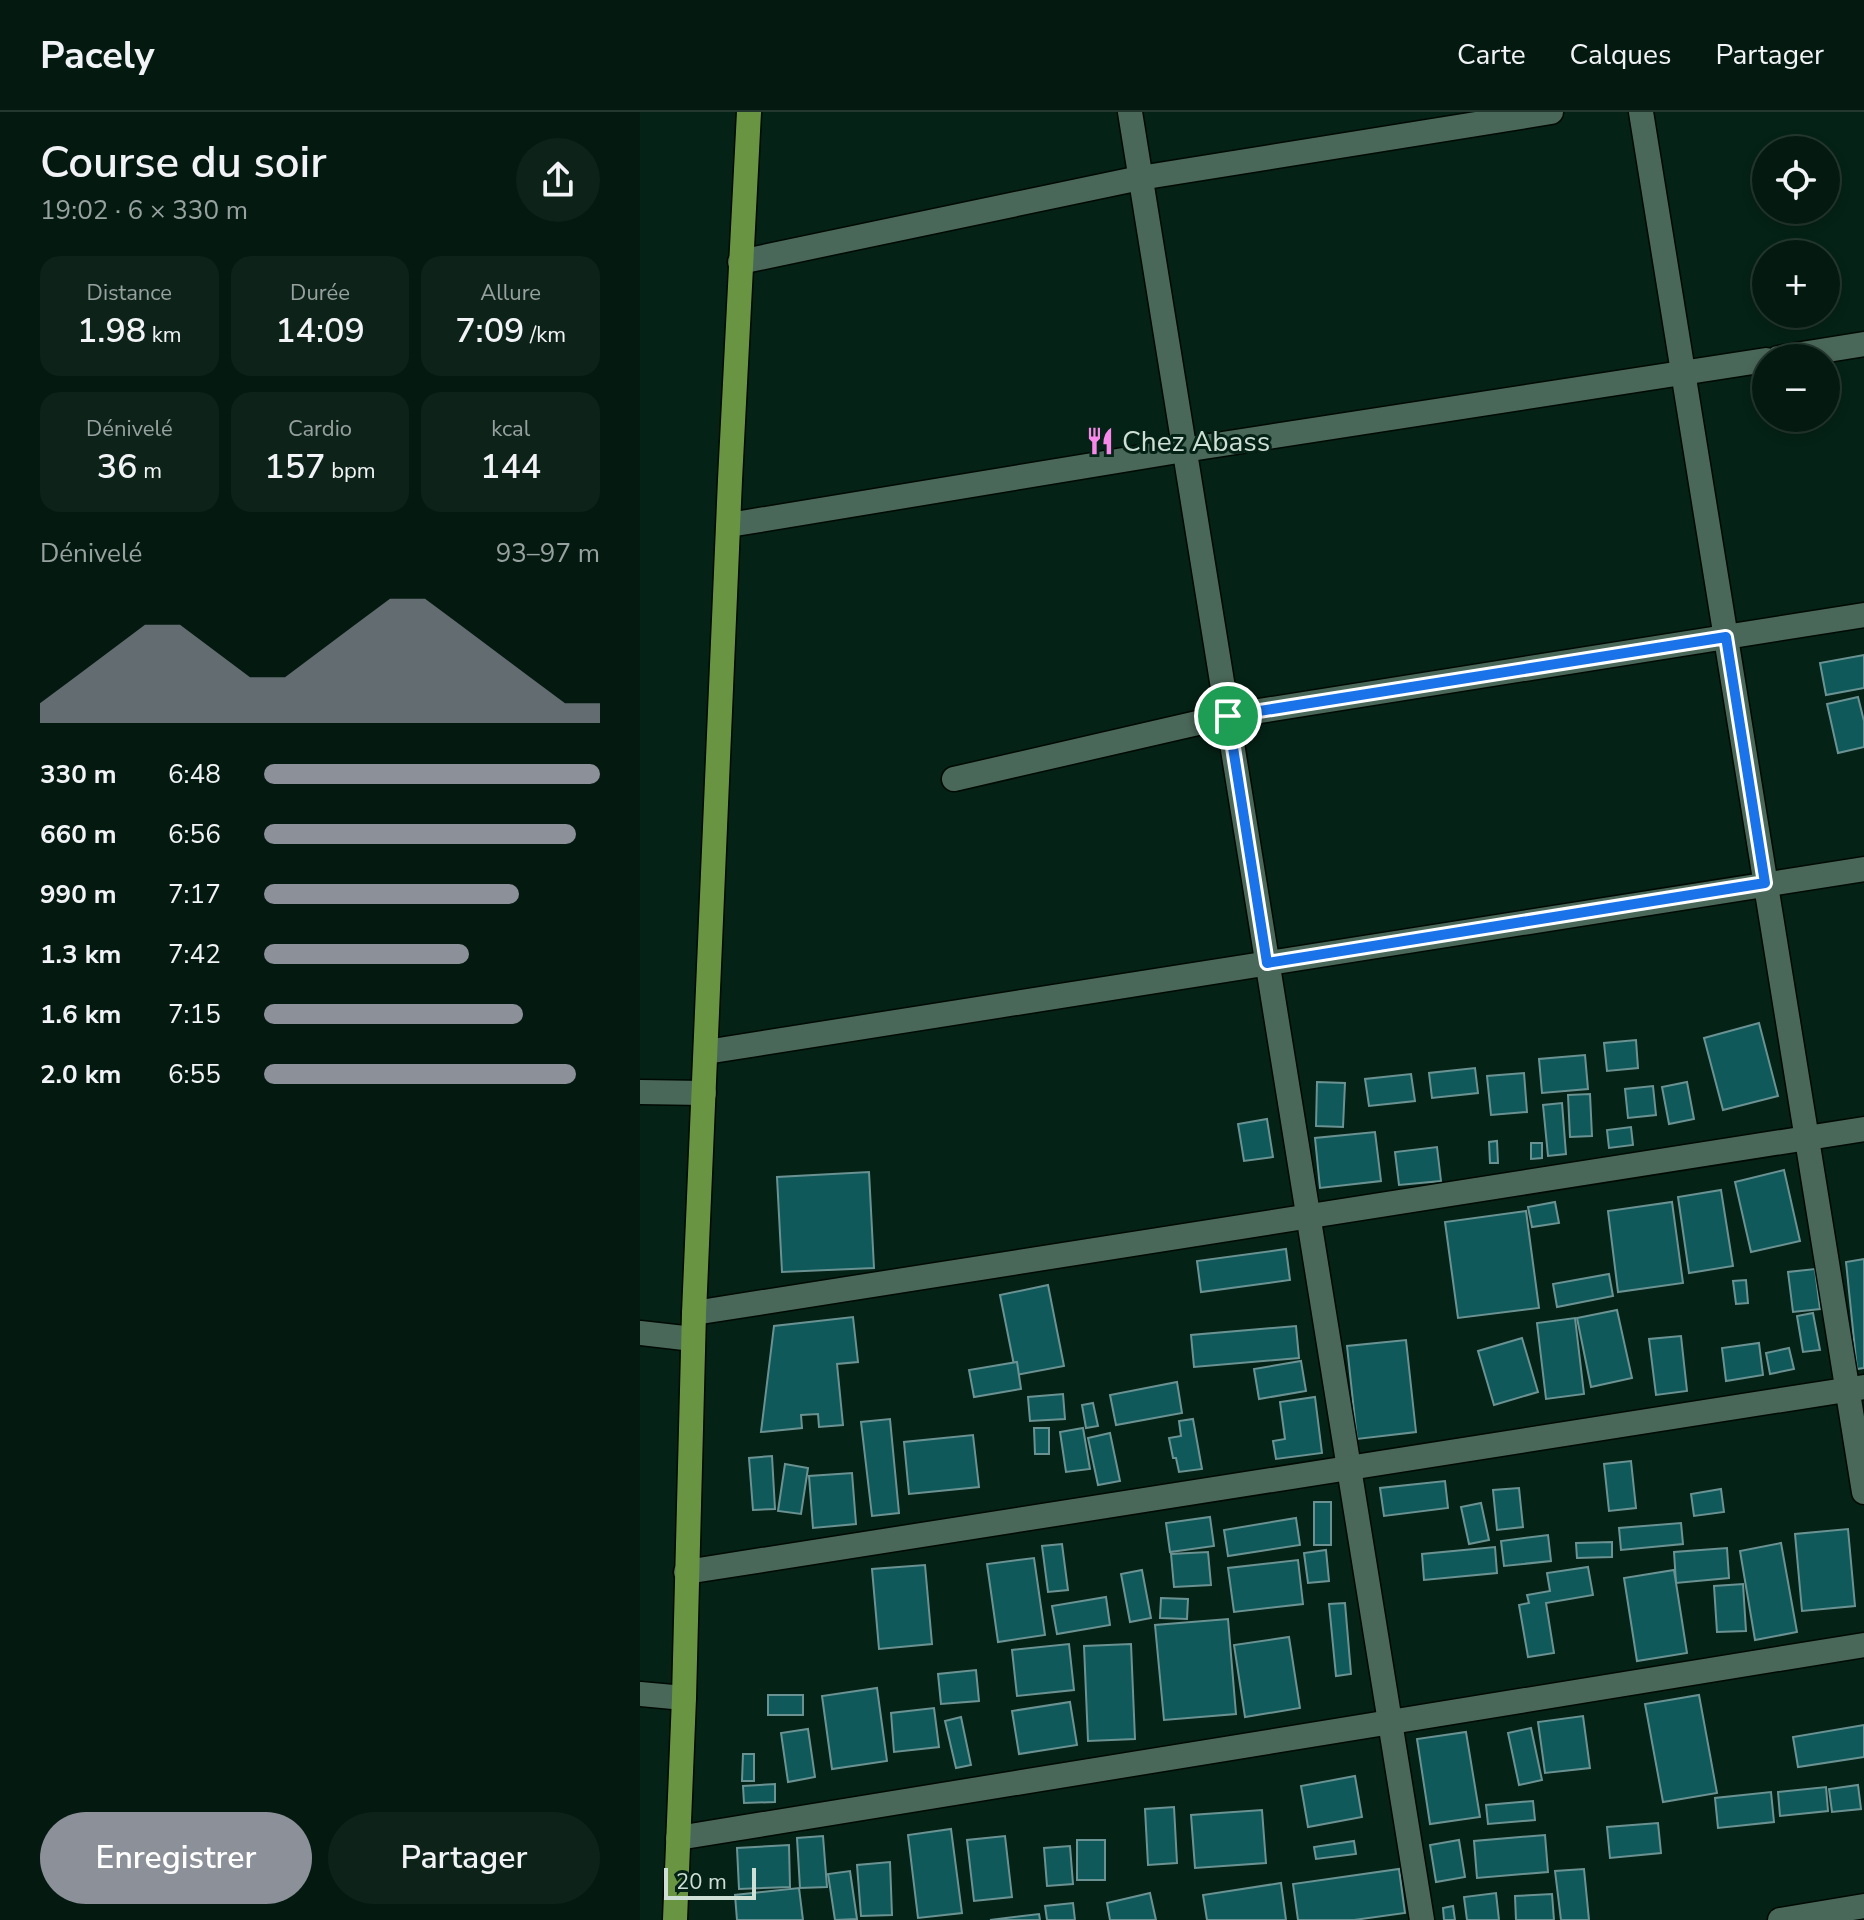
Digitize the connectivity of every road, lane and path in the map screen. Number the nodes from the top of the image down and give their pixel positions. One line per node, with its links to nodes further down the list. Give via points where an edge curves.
1 (749, 112): 6 (main road)
2 (1130, 112): 5 (street)
3 (1551, 112): 5 (street)
4 (1641, 112): 10 (street)
5 (1140, 178): 6 (street); 11 (street)
6 (740, 262): 12 (main road)
7 (1864, 344): 8 (street)
8 (1840, 348)
9 (1752, 362): 10 (street)
10 (1683, 373): 11 (street); 14 (street)
11 (1184, 450): 12 (street); 15 (street)
12 (729, 525): 20 (main road)
13 (1864, 615): 14 (street)
14 (1726, 637): 15 (street); 18 (street)
15 (1228, 716): 16 (street); 19 (street)
16 (954, 779)
17 (1864, 869): 18 (street)
18 (1765, 883): 19 (street); 24 (street)
19 (1267, 963): 20 (street); 25 (street)
20 (706, 1052): 22 (main road)
21 (640, 1092): 22 (street)
22 (704, 1093): 26 (main road)
23 (1864, 1129): 24 (street)
24 (1807, 1138): 25 (street); 29 (street)
25 (1309, 1217): 26 (street); 30 (street)
26 (694, 1313): 28 (main road)
27 (640, 1333): 28 (street)
28 (693, 1339): 32 (main road)
29 (1856, 1388): 30 (street); 31 (street)
30 (1349, 1468): 32 (street); 36 (street)
31 (1864, 1492)
32 (686, 1572): 35 (main road)
33 (1864, 1645): 36 (street)
34 (640, 1694): 35 (street)
35 (684, 1698): 37 (main road)
36 (1391, 1723): 37 (street); 40 (street)
37 (678, 1838): 39 (main road)
38 (1864, 1906): 41 (street)
39 (675, 1920)
40 (1422, 1920)
41 (1780, 1920)

